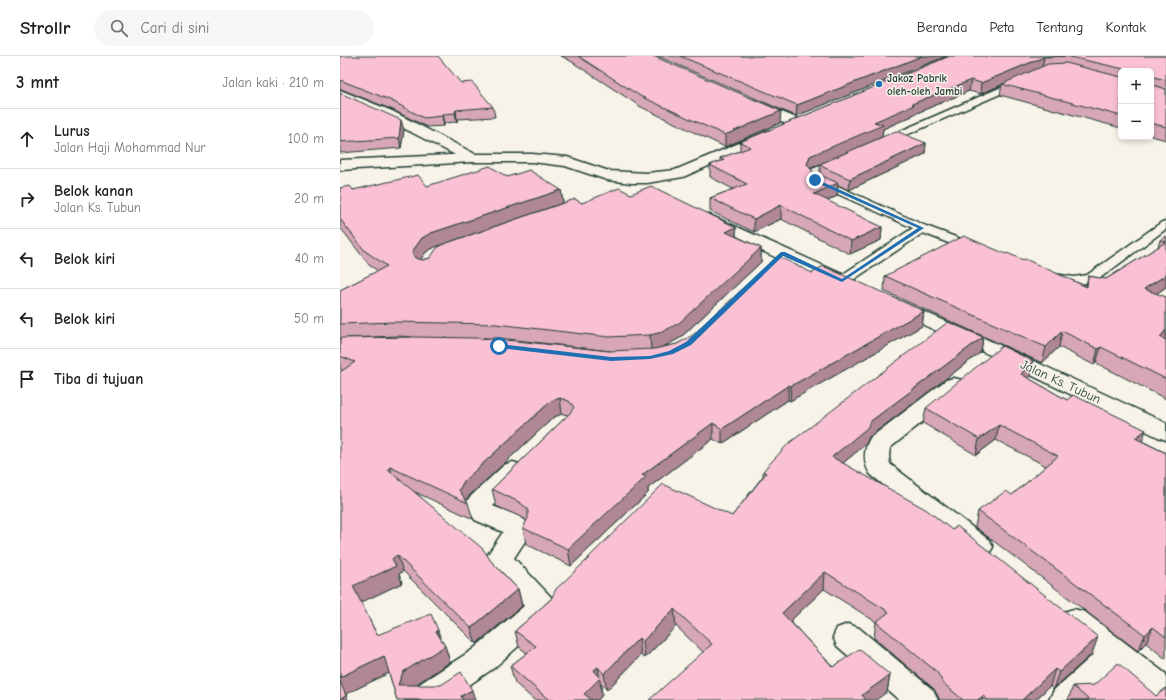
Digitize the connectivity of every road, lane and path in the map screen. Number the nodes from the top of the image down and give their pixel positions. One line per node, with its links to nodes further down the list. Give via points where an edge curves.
1 (1030, 78): 6 (lane)
2 (340, 94): 8 (street, via 387,114)
3 (745, 101): 5 (street)
4 (810, 117): 5 (street)
5 (796, 123): 10 (street)
6 (872, 147)
7 (850, 156): 15 (lane, via 814,172 815,180)
8 (472, 158): 9 (street); 12 (street, via 548,159 567,162 607,175)
9 (340, 165)
10 (678, 174): 12 (street); 12 (street, via 654,192)
11 (340, 178): 12 (street, via 447,170 523,169 557,173)
12 (621, 187)
13 (692, 211): 17 (street, Jalan Ks. Tubun)
14 (1164, 227): 19 (lane, via 1091,278 1065,280)
15 (922, 228): 16 (lane); 20 (lane)
16 (986, 252)
17 (783, 253): 18 (street); 20 (street, Jalan Ks. Tubun)
18 (766, 269)
19 (1043, 274)
20 (842, 281): 21 (street, Jalan Ks. Tubun, via 870,294)
21 (983, 362): 22 (street, Jalan Ks. Tubun); 24 (street, via 879,444 876,458 879,468 884,473)
22 (1166, 432)
23 (530, 455): 29 (street, via 478,505 484,512 518,528 518,532 500,557 501,562 548,601 483,658)
24 (997, 561)
25 (1053, 605): 27 (street)
26 (848, 637): 30 (street)
27 (1116, 654): 28 (street); 31 (street)
28 (1166, 693)
29 (421, 700)
30 (922, 700)
31 (1065, 700)

